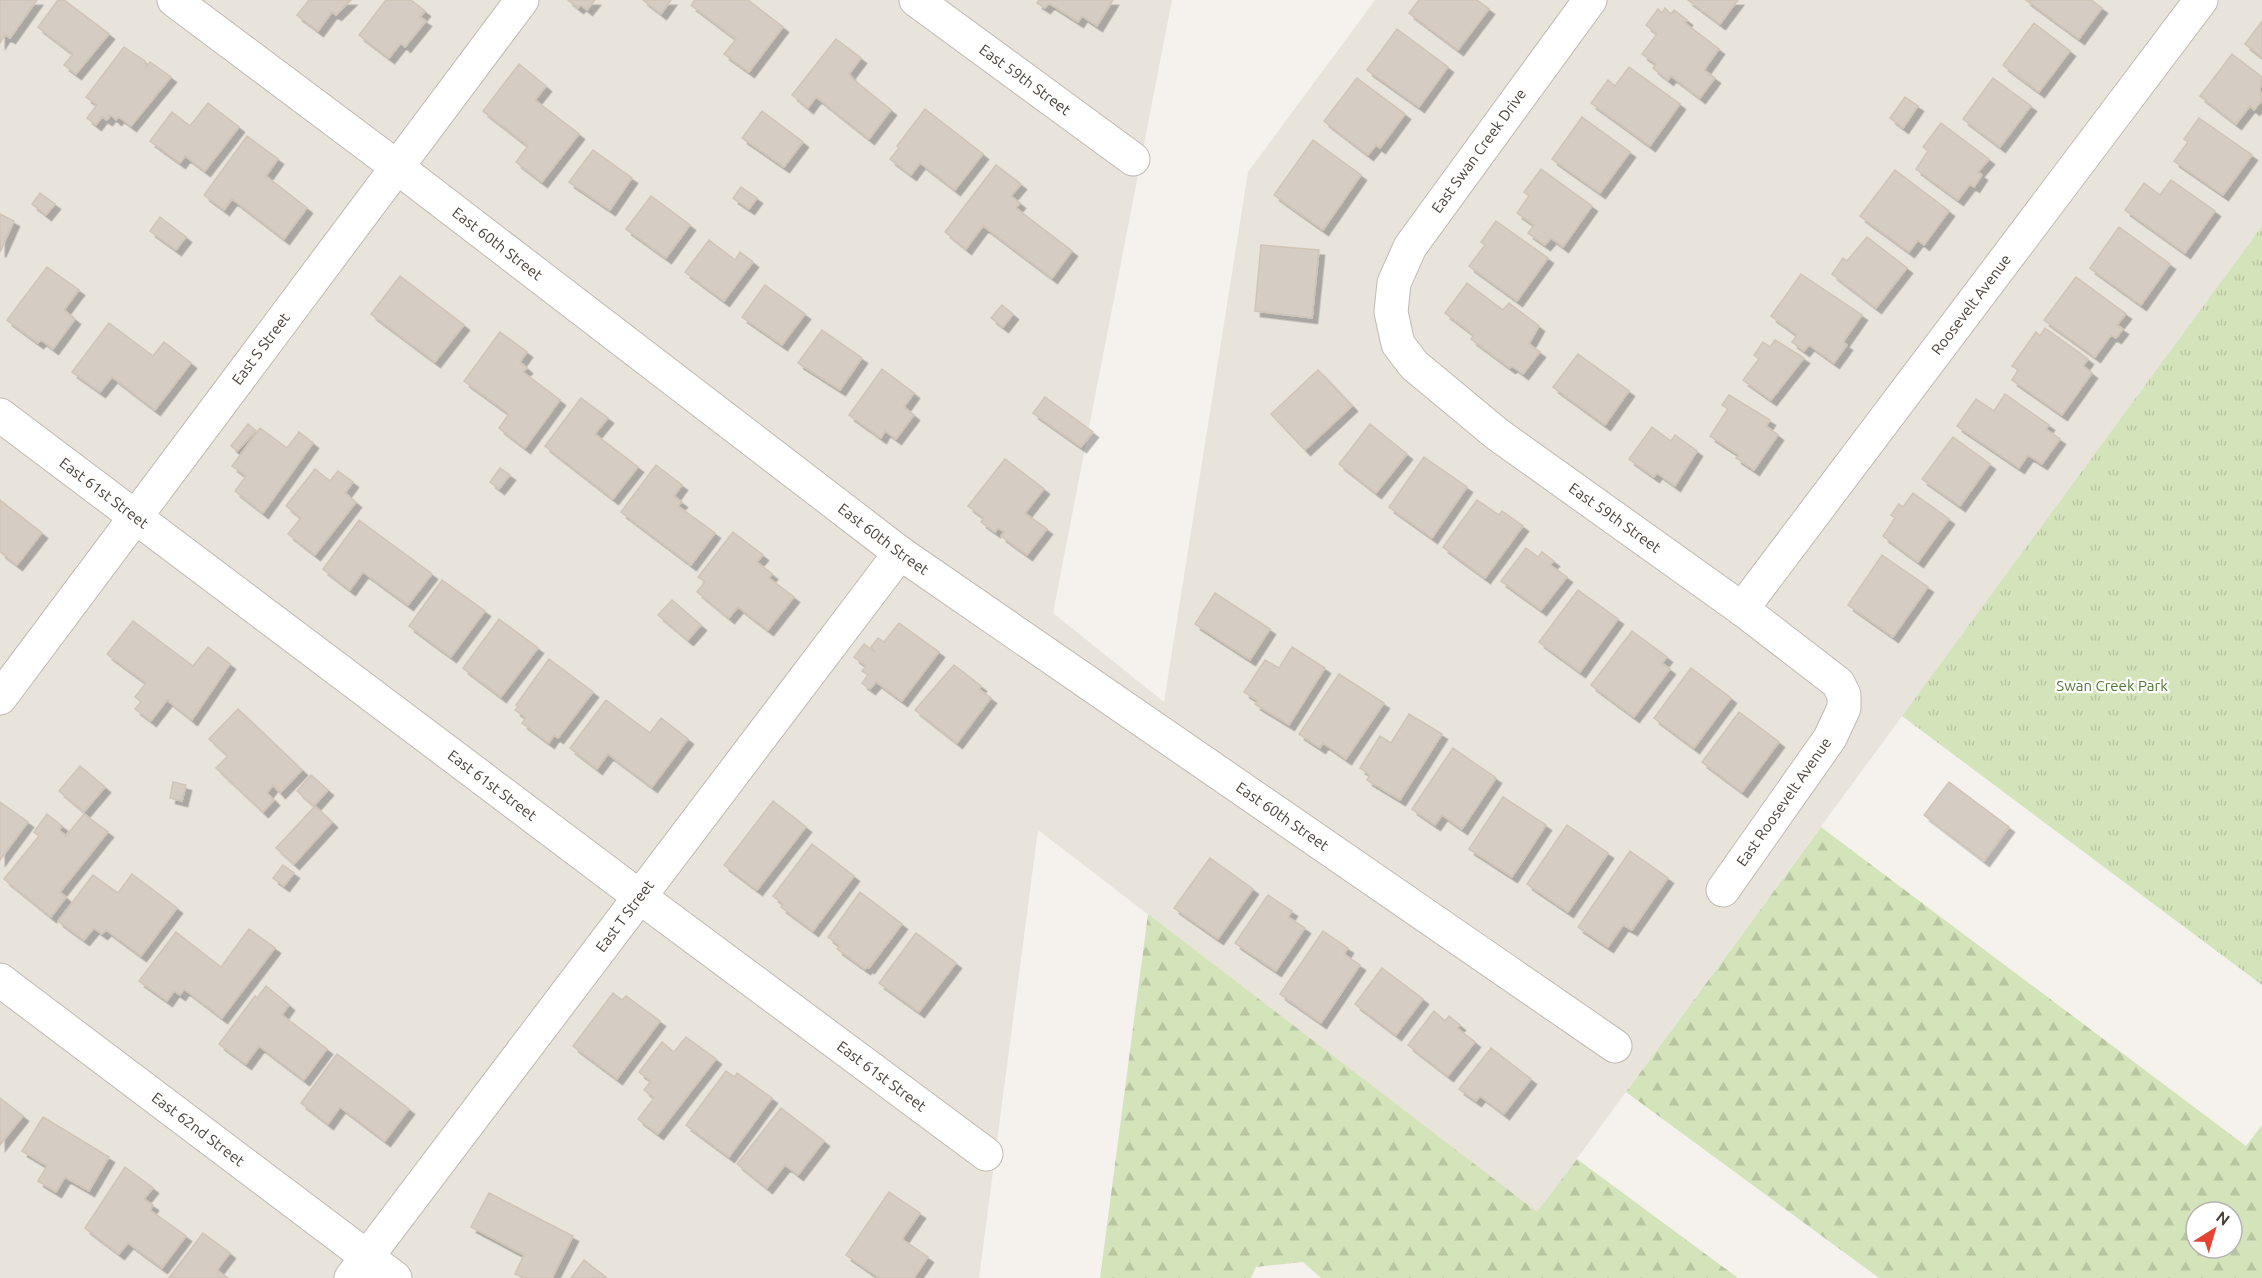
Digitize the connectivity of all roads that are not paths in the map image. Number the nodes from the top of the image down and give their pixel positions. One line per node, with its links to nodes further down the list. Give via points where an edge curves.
1 (174, 0): 7 (street, East 60th Street)
2 (522, 0): 7 (street, East S Street)
3 (916, 0): 6 (street, East 59th Street)
4 (1590, 0): 8 (street, East Swan Creek Drive, via 1410,247 1394,283)
5 (2200, 0): 12 (street, Roosevelt Avenue)
6 (1133, 159)
7 (397, 167): 10 (street, East S Street); 11 (street, East 60th Street)
8 (1390, 312): 12 (street, East 59th Street, via 1398,344 1428,378 1497,434)
9 (0, 415): 10 (street, East 61st Street)
10 (135, 517): 13 (street, East S Street); 16 (street, East 61st Street)
11 (900, 553): 16 (street, East T Street); 18 (street, East 60th Street)
12 (1742, 609): 14 (street, East 59th Street, via 1838,683 1844,695)
13 (0, 698)
14 (1842, 713): 15 (street, East Roosevelt Avenue, via 1821,752)
15 (1723, 890)
16 (640, 897): 19 (street, East 61st Street); 20 (street, East T Street)
17 (0, 980): 20 (street, East 62nd Street)
18 (1615, 1046)
19 (986, 1154)
20 (359, 1267): 21 (street, East 62nd Street)
21 (395, 1278)

